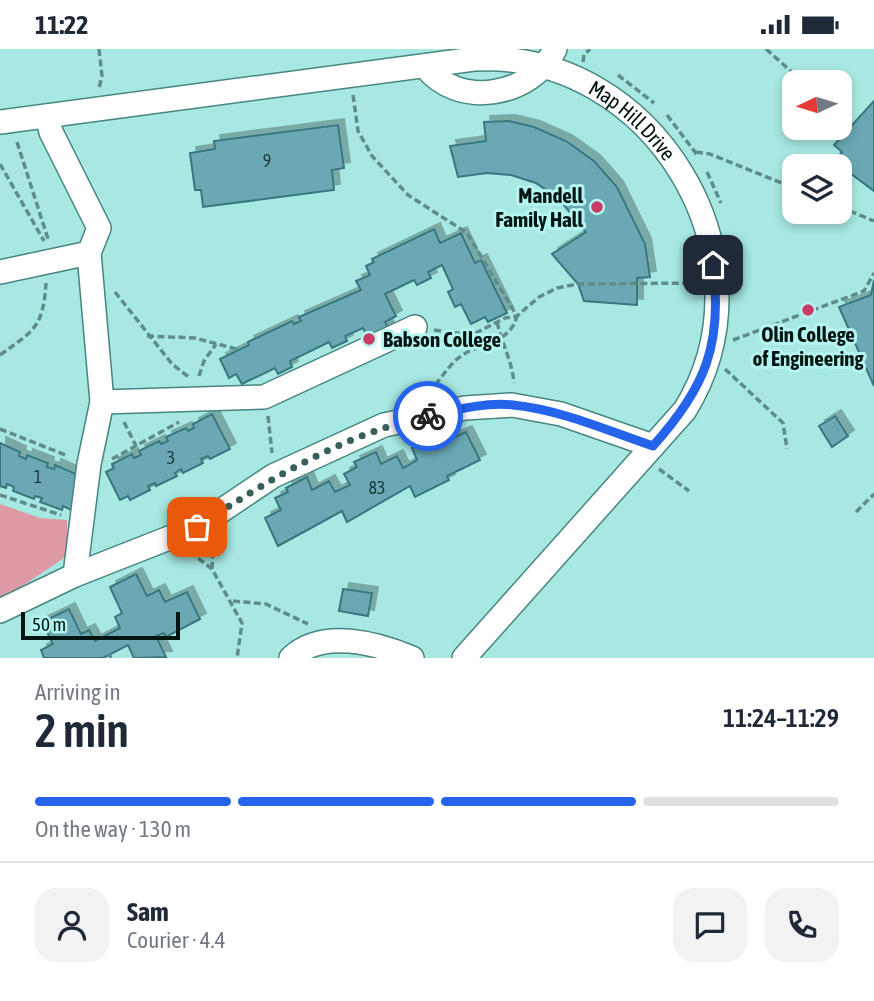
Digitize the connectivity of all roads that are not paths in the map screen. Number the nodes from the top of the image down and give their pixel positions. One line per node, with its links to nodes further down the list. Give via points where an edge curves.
1 (551, 57): 2 (street, Map Hill Drive); 2 (street, via 509,89 484,93 447,86); 9 (street, Map Hill Drive, via 650,129 669,151 702,213 715,283 715,315 704,374 685,410)
2 (425, 66): 3 (street, Map Hill Drive)
3 (47, 116): 4 (street, Map Hill Drive); 5 (street, via 99,228)
4 (8, 129)
5 (89, 253): 6 (street); 8 (street)
6 (0, 272)
7 (415, 327): 8 (street, via 264,397)
8 (102, 402): 10 (street)
9 (647, 453): 10 (street, via 561,414 512,405 465,408 384,425 273,476 197,527); 14 (street, Map Hill Drive)
10 (75, 575): 11 (street)
11 (0, 611)
12 (291, 658): 13 (street, via 298,651 336,641 365,642)
13 (412, 658)
14 (464, 658)

